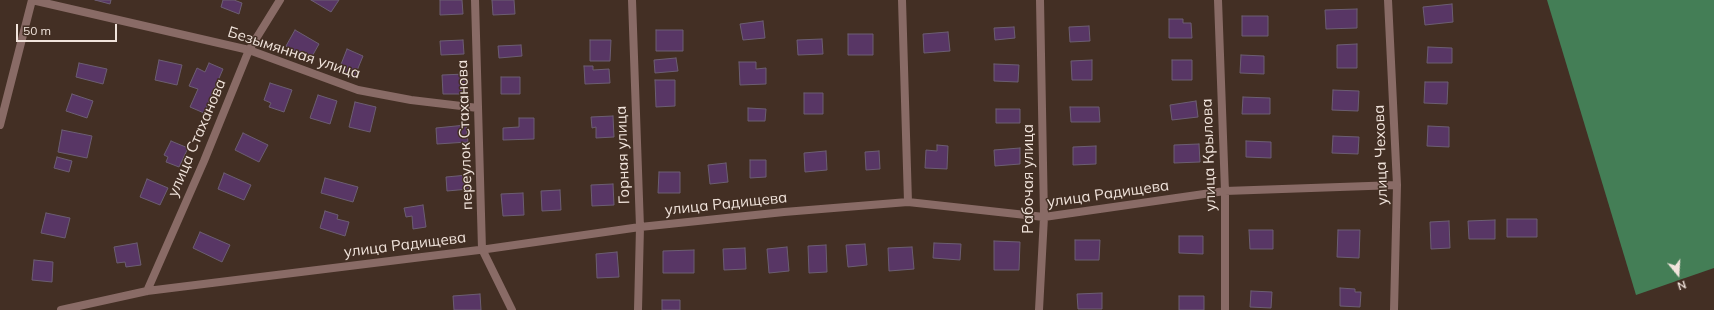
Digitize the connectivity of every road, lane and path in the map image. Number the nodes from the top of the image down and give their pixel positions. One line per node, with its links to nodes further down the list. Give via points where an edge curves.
1 (32, 0): 9 (street, Безымянная улица); 11 (street)
2 (280, 0): 9 (street, улица Стаханова)
3 (475, 0): 10 (street, переулок Стаханова)
4 (632, 0): 16 (street, Горная улица)
5 (902, 0): 14 (street)
6 (1040, 0): 15 (street, Рабочая улица)
7 (1218, 0): 13 (street, улица Крылова)
8 (1388, 0): 12 (street, улица Чехова)
9 (249, 50): 10 (street, Безымянная улица, via 358,90 411,100); 18 (street, улица Стаханова)
10 (478, 108): 17 (street, переулок Стаханова)
11 (0, 126)
12 (1397, 185): 13 (street, улица Радищева); 24 (street, улица Чехова)
13 (1225, 191): 15 (street, улица Радищева); 23 (street, улица Крылова)
14 (908, 202): 15 (street, улица Радищева); 16 (street, улица Радищева)
15 (1044, 218): 22 (street, Рабочая улица)
16 (640, 227): 17 (street, улица Радищева); 21 (street, Горная улица)
17 (482, 249): 18 (street, улица Радищева); 20 (street, переулок Стаханова)
18 (147, 291): 19 (street, улица Радищева)
19 (61, 310)
20 (512, 310)
21 (638, 310)
22 (1039, 310)
23 (1225, 310)
24 (1394, 310)

